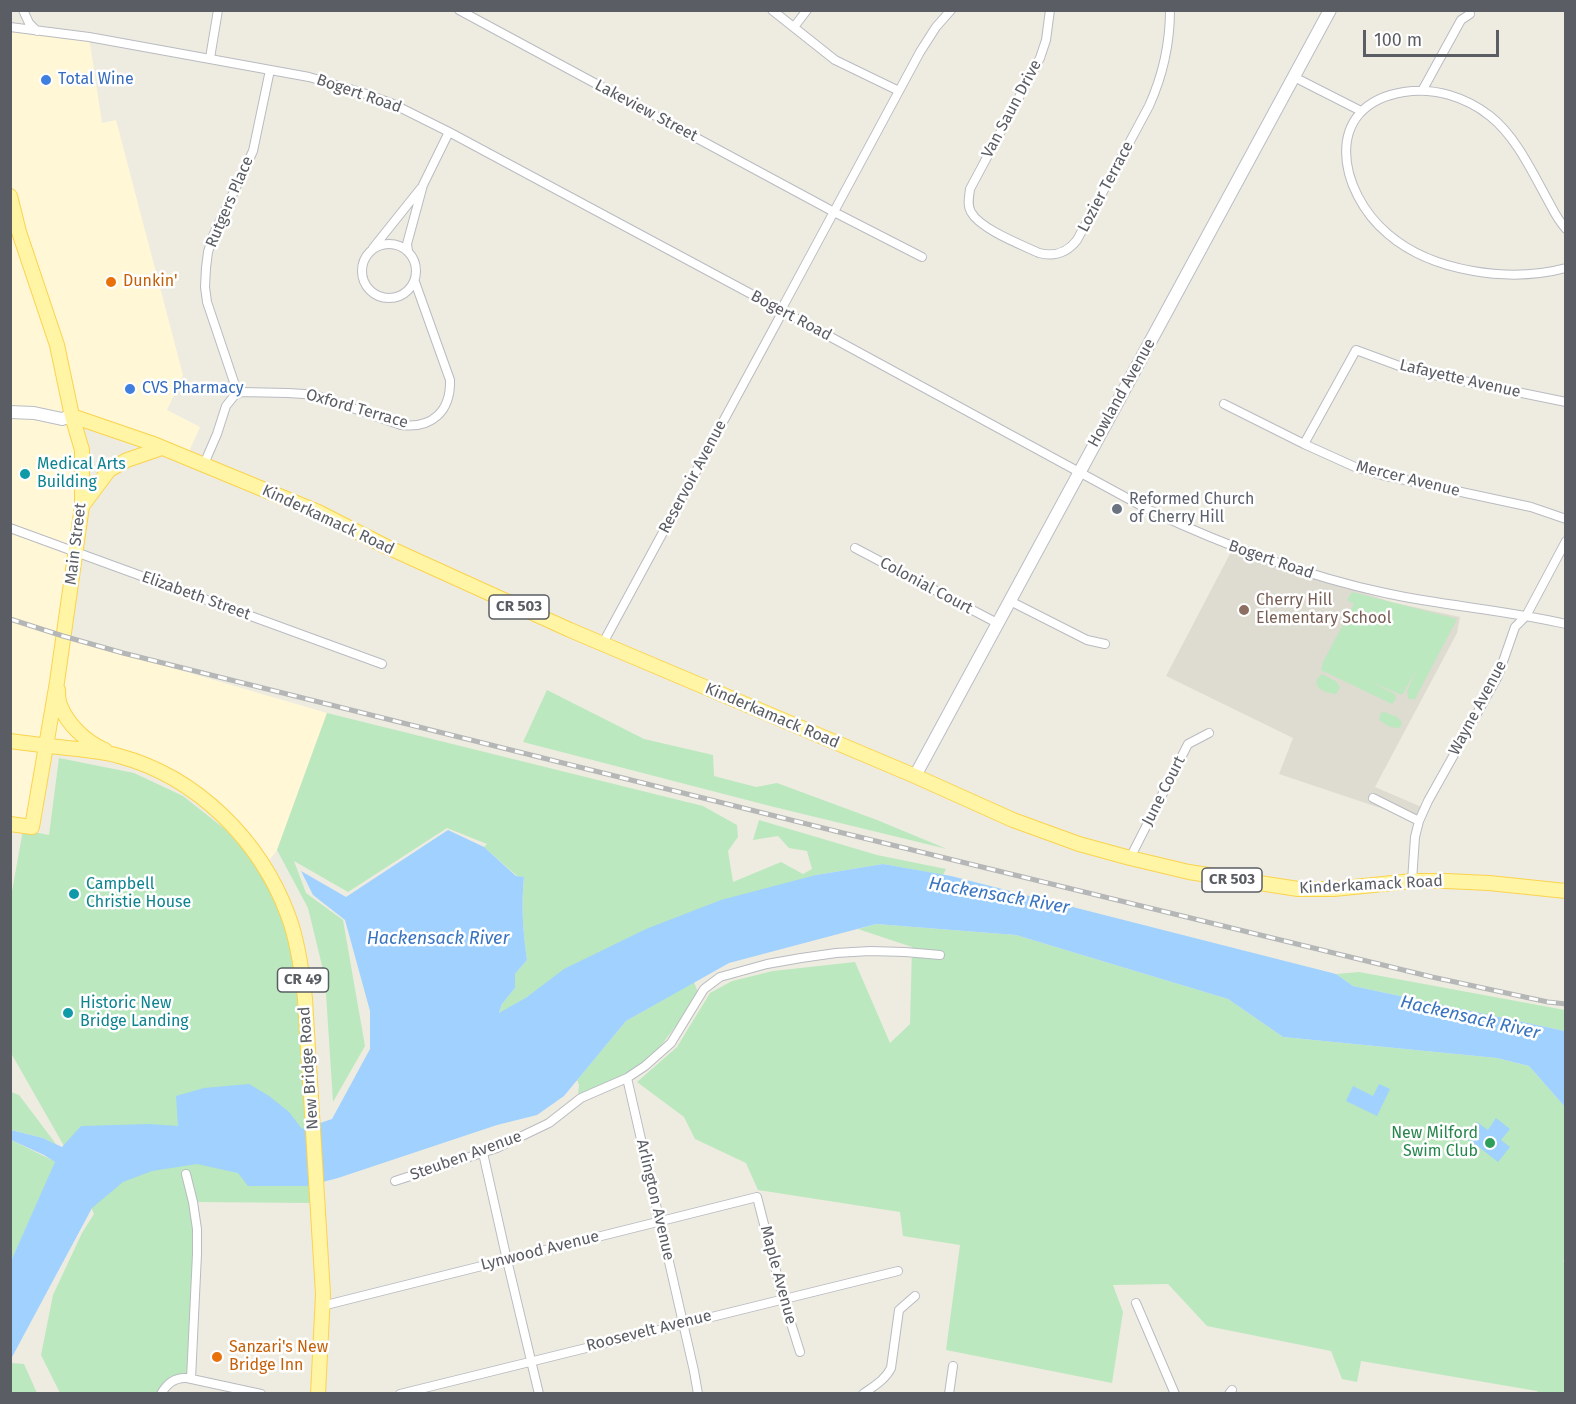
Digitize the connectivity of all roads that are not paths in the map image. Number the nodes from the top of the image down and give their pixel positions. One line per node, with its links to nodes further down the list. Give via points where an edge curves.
1 (23, 10): 13 (street)
2 (218, 10): 14 (street)
3 (459, 10): 24 (street, Lakeview Street)
4 (772, 10): 12 (street)
5 (807, 10): 12 (street)
6 (951, 10): 18 (street, Reservoir Avenue, via 920,52)
7 (1050, 10): 23 (street, Van Saun Drive, via 1040,58 970,189)
8 (1170, 10): 23 (street, Lozier Terrace, via 1168,47 1158,86 1072,247 1056,255 1039,254 982,225)
9 (1330, 10): 16 (street, Howland Avenue)
10 (1470, 14): 17 (street, via 1461,20)
11 (10, 27): 13 (street, Bogert Road)
12 (794, 27): 18 (street, via 835,60)
13 (37, 31): 14 (street, Bogert Road)
14 (210, 58): 15 (street, Bogert Road)
15 (270, 70): 20 (street, Bogert Road, via 360,92); 33 (street, Rutgers Place, via 252,152 213,236 206,268 207,302)
16 (1294, 77): 19 (street); 41 (street, Howland Avenue)
17 (1422, 91): 19 (street, via 1392,94); 25 (street, via 1447,94 1490,116 1512,140)
18 (899, 92): 24 (street, Reservoir Avenue)
19 (1361, 111): 30 (street, via 1348,136 1346,161 1350,177 1375,222 1401,244 1462,269 1485,273 1529,274)
20 (449, 132): 21 (street, Oxford Terrace); 32 (street, Bogert Road)
21 (423, 185): 27 (street, Oxford Terrace); 28 (street, Oxford Terrace)
22 (10, 196): 26 (main road, Main Street)
23 (969, 206)
24 (834, 212): 29 (street, Lakeview Street); 32 (street, Reservoir Avenue)
25 (1566, 229)
26 (15, 232): 37 (main road, Main Street, via 57,345)
27 (371, 251): 28 (street, via 394,244); 31 (street, Oxford Terrace, via 362,273 374,294 397,298)
28 (408, 251): 31 (street, Oxford Terrace, via 416,266)
29 (922, 257)
30 (1566, 268)
31 (415, 282): 33 (street, Oxford Terrace, via 450,380 444,408 430,421 401,425 304,393)
32 (782, 311): 41 (street, Bogert Road); 52 (street, Reservoir Avenue)
33 (238, 394): 40 (street, via 226,406)
34 (1566, 402): 38 (street, Lafayette Avenue, via 1424,373 1356,350)
35 (1224, 404): 38 (street, Mercer Avenue)
36 (10, 412): 37 (street, Kinderkamack Road, via 34,412 62,419)
37 (72, 416): 39 (main road, Kinderkamack Road / CR 503); 42 (main road, Main Street, via 82,450)
38 (1304, 444): 43 (street, Mercer Avenue, via 1382,475 1531,507)
39 (162, 448): 40 (main road, Kinderkamack Road / CR 503); 42 (main road, via 109,470)
40 (204, 464): 52 (main road, Kinderkamack Road / CR 503)
41 (1079, 473): 48 (street, Howland Avenue); 49 (street, Bogert Road, via 1195,532 1292,569 1388,594)
42 (82, 506): 47 (main road, Main Street)
43 (1566, 519)
44 (10, 528): 47 (street, Elizabeth Street)
45 (1566, 541): 49 (street, Wayne Avenue)
46 (855, 548): 50 (street, Colonial Court)
47 (76, 552): 54 (street, Elizabeth Street); 55 (main road, Main Street)
48 (1010, 601): 50 (street, Howland Avenue); 53 (street, via 1087,640)
49 (1526, 616): 51 (street, Bogert Road); 62 (street, Wayne Avenue, via 1515,627 1498,676)
50 (997, 623): 60 (street, Howland Avenue)
51 (1566, 624)
52 (603, 643): 60 (main road, Kinderkamack Road / CR 503)
53 (1105, 644)
54 (382, 664)
55 (57, 682): 58 (main road, Main Street); 59 (main road, via 59,704 77,730 99,747)
56 (1209, 733): 64 (street, June Court, via 1188,744)
57 (10, 741): 58 (main road, New Bridge Road)
58 (46, 746): 59 (main road, New Bridge Road / CR 49); 63 (main road, Main Street, via 32,827)
59 (118, 755): 79 (main road, New Bridge Road / CR 49, via 175,779 213,806 249,844 289,916 302,972)
60 (915, 776): 64 (main road, Kinderkamack Road / CR 503, via 1023,824)
61 (1372, 798): 62 (street)
62 (1419, 821): 65 (street, Wayne Avenue)
63 (10, 824)
64 (1130, 858): 65 (main road, Kinderkamack Road / CR 503, via 1199,874 1298,889)
65 (1412, 881): 66 (main road, Kinderkamack Road / CR 503)
66 (1566, 891)
67 (940, 955): 68 (street, Steuben Avenue, via 836,953 767,964 720,977 704,989 671,1043)
68 (627, 1078): 69 (street, Steuben Avenue, via 581,1098 530,1133); 73 (street, Arlington Avenue)
69 (483, 1153): 71 (street, Steuben Avenue); 74 (street)
70 (186, 1174): 84 (street, via 193,1202 197,1254)
71 (395, 1181)
72 (757, 1197): 73 (street, Lynwood Avenue); 77 (street, Maple Avenue)
73 (660, 1221): 74 (street, Lynwood Avenue); 80 (street, Arlington Avenue)
74 (507, 1260): 79 (street, Lynwood Avenue); 82 (street)
75 (898, 1271): 77 (street, Roosevelt Avenue)
76 (915, 1296): 91 (street, via 899,1310 888,1374)
77 (783, 1298): 80 (street, Roosevelt Avenue); 81 (street, Maple Avenue)
78 (1136, 1303): 93 (street)
79 (322, 1306): 87 (main road, New Bridge Road / CR 49)
80 (682, 1323): 82 (street, Roosevelt Avenue); 90 (street, Arlington Avenue)
81 (800, 1352)
82 (531, 1361): 88 (street, Roosevelt Avenue); 89 (street)
83 (953, 1366): 92 (street)
84 (191, 1379): 85 (street, via 179,1377); 86 (street)
85 (161, 1394)
86 (261, 1394)
87 (318, 1394)
88 (400, 1394)
89 (539, 1394)
90 (698, 1394)
91 (863, 1394)
92 (949, 1394)
93 (1175, 1394)

